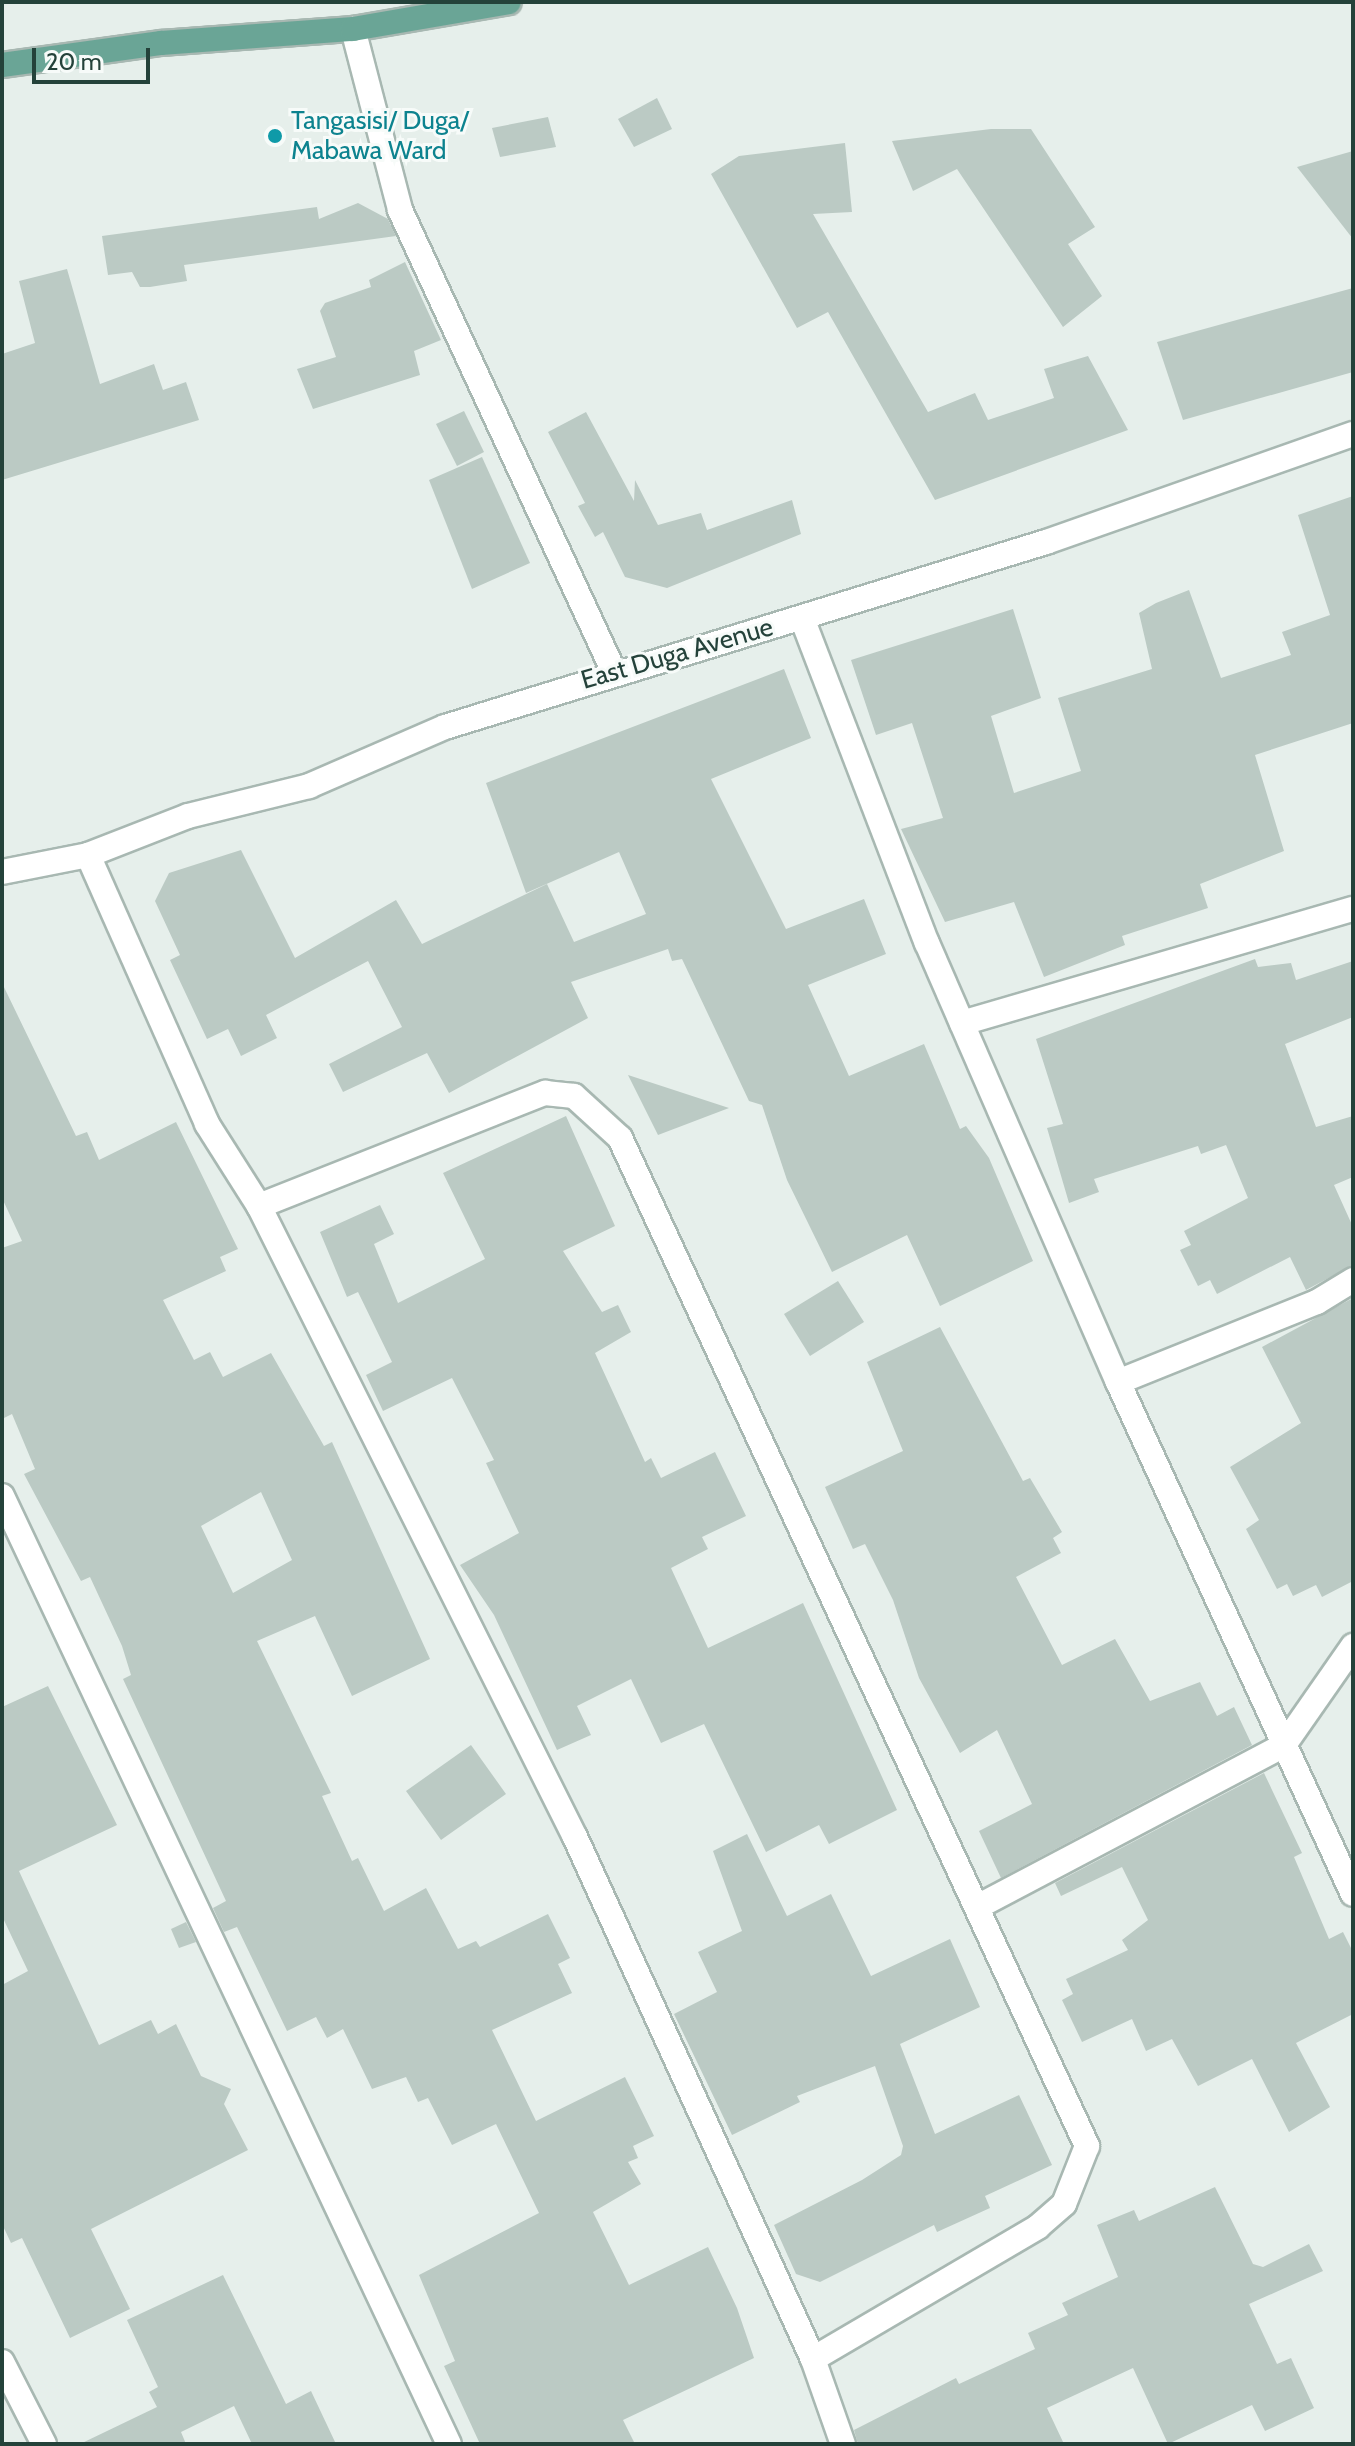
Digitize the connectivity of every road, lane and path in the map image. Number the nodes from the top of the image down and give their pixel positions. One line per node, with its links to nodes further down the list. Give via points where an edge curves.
1 (509, 2): 2 (main road)
2 (418, 7): 3 (main road)
3 (353, 29): 4 (main road, via 161,43); 7 (street, via 400,210)
4 (2, 65)
5 (1353, 434): 6 (street, East Duga Avenue, via 1046,542)
6 (802, 618): 7 (street, East Duga Avenue); 11 (street)
7 (614, 672): 8 (street, East Duga Avenue, via 445,727 309,786 188,816)
8 (88, 855): 9 (street, East Duga Avenue); 12 (street, via 207,1124)
9 (2, 872)
10 (1353, 909): 11 (street)
11 (962, 1023): 14 (street)
12 (259, 1206): 19 (street, via 545,1093 574,1096 595,1110 620,1138); 20 (street, via 575,1837)
13 (1353, 1280): 14 (street)
14 (1118, 1382): 17 (street)
15 (2, 1496): 23 (street)
16 (1353, 1646): 17 (street)
17 (1284, 1745): 18 (street); 19 (street)
18 (1353, 1894)
19 (979, 1906): 20 (street, via 1075,2110 1087,2146 1079,2174 1064,2204 1038,2227)
20 (813, 2359): 24 (street)
21 (2, 2362): 22 (street)
22 (44, 2444)
23 (449, 2444)
24 (843, 2444)

